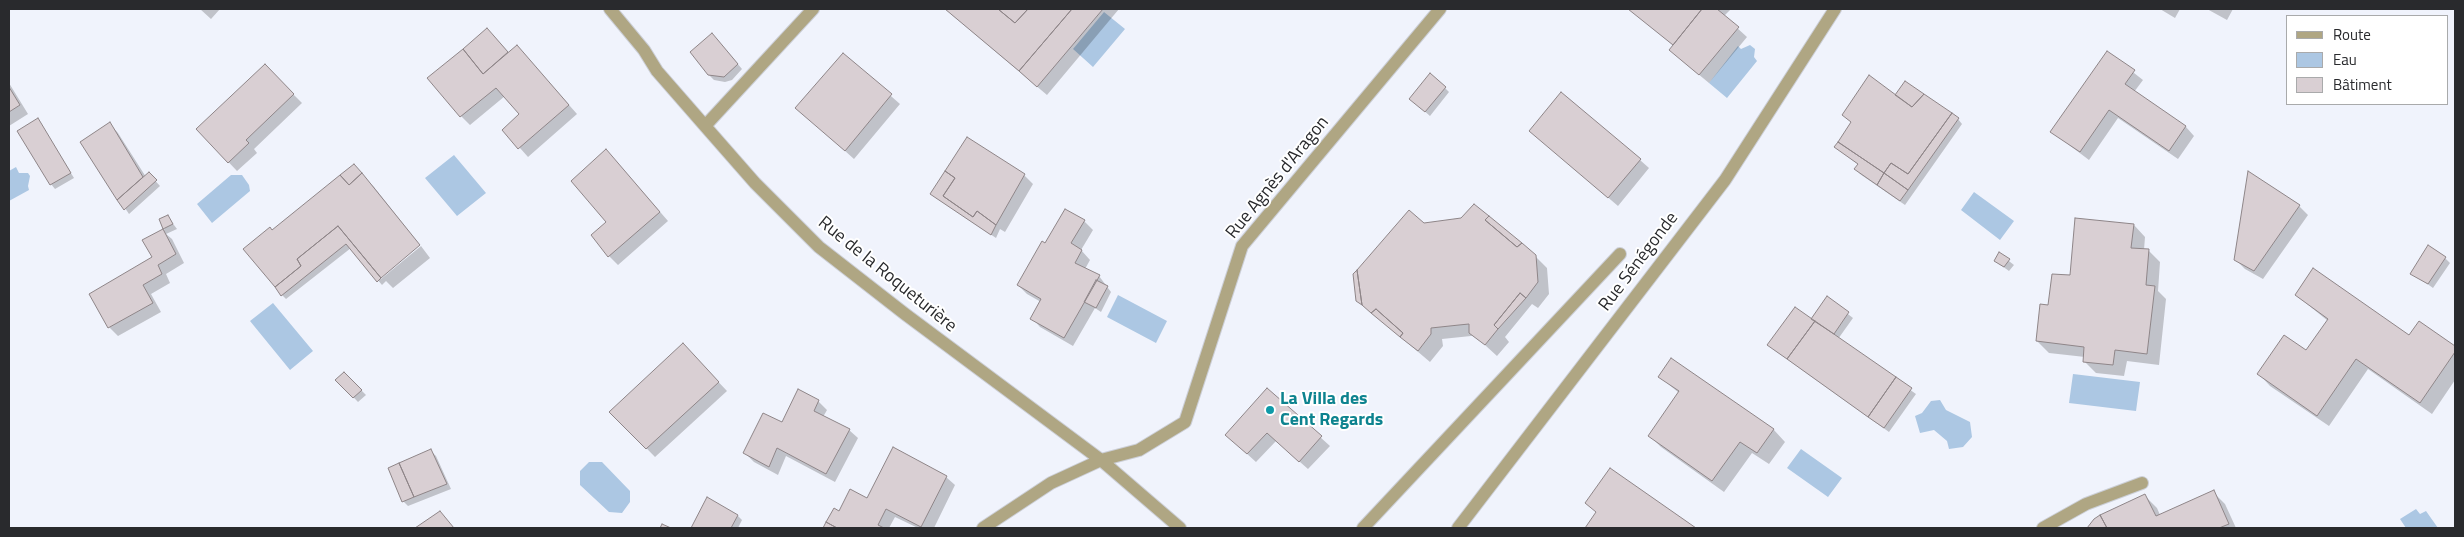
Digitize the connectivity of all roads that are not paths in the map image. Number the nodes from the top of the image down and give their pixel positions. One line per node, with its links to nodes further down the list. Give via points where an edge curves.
1 (610, 9): 5 (street, Rue de la Roqueturière)
2 (812, 9): 5 (street)
3 (1440, 9): 7 (street, Rue Agnès d'Aragon, via 1242,246 1185,422 1139,450)
4 (1836, 9): 12 (street, Rue Sénégonde, via 1724,180)
5 (705, 126): 7 (street, Rue de la Roqueturière, via 755,183 819,247)
6 (1620, 254): 11 (street)
7 (1101, 460): 9 (street, Rue Agnès d'Aragon, via 1051,483); 10 (street, Rue de la Roqueturière)
8 (2142, 483): 13 (street, via 2086,504)
9 (982, 528)
10 (1180, 528)
11 (1364, 528)
12 (1458, 528)
13 (2043, 528)

